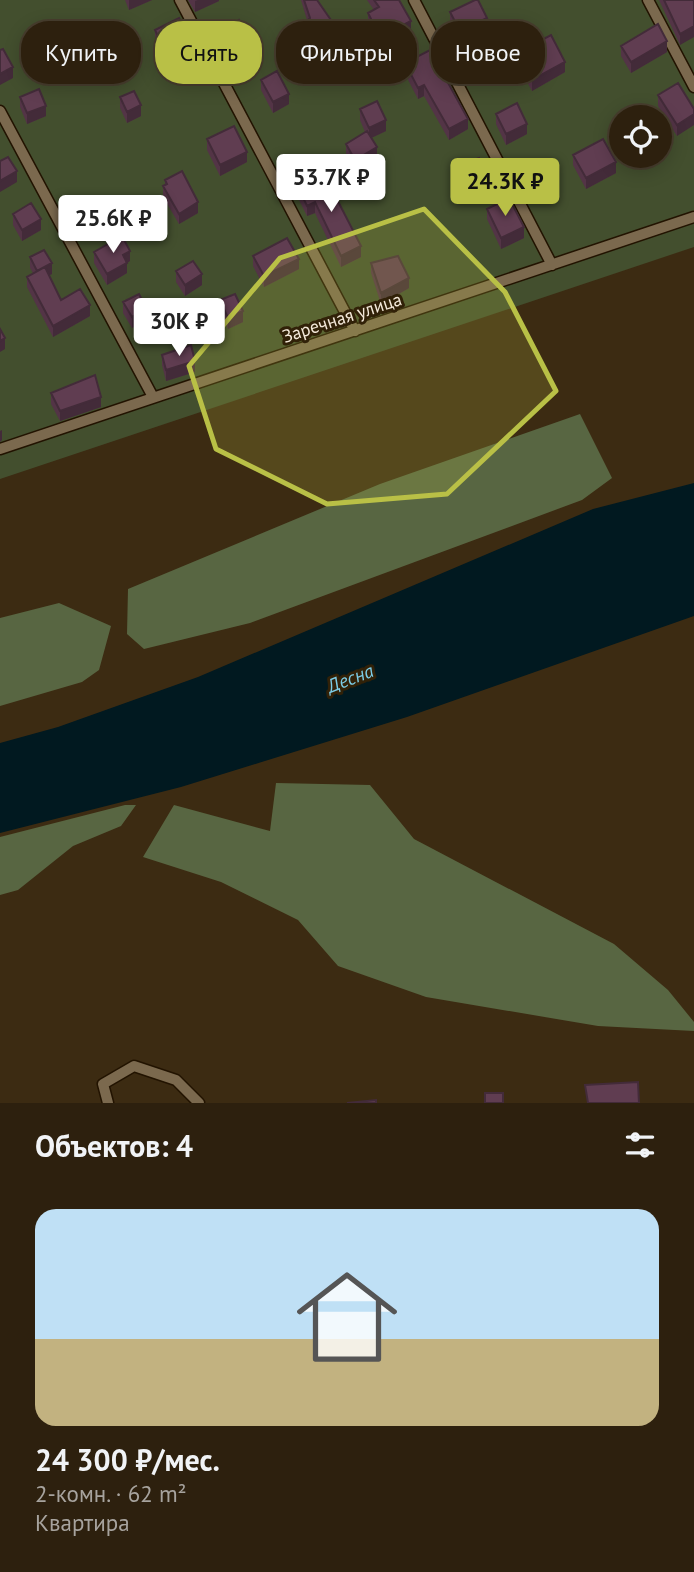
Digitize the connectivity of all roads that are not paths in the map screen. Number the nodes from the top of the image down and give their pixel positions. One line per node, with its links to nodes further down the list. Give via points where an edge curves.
1 (180, 0): 8 (lane)
2 (414, 0): 7 (lane)
3 (648, 0): 4 (lane)
4 (694, 87)
5 (0, 111): 9 (lane)
6 (694, 217): 7 (lane, Заречная улица)
7 (552, 265): 8 (lane, Заречная улица)
8 (355, 331): 9 (lane, Заречная улица)
9 (153, 397): 10 (lane, Заречная улица)
10 (0, 449)
11 (108, 1103): 12 (lane, via 103,1084 134,1066 176,1080)
12 (198, 1103)

